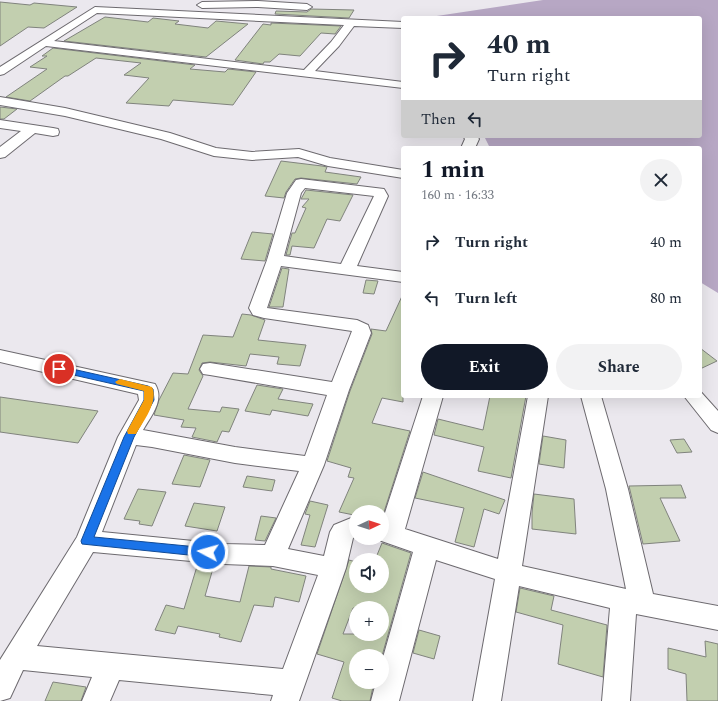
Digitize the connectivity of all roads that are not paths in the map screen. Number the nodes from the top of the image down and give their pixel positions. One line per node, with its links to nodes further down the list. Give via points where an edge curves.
1 (208, 2): 2 (street); 4 (street); 5 (street)
2 (259, 2): 3 (street); 6 (street)
3 (309, 4): 7 (street)
4 (112, 6)
5 (198, 12)
6 (250, 14)
7 (300, 17)
8 (350, 24): 9 (street); 10 (street, via 95,10); 12 (street)
9 (401, 25)
10 (44, 42): 11 (street); 12 (street)
11 (0, 72)
12 (306, 74): 13 (street)
13 (401, 85)
14 (0, 101): 19 (street, via 65,112 165,136 214,152 252,156 299,153 328,162)
15 (0, 124): 16 (street)
16 (32, 129): 17 (street); 18 (street)
17 (53, 132)
18 (0, 154)
19 (401, 174)
20 (275, 260): 21 (street); 21 (street, via 294,193 301,183 379,192 381,196); 25 (street, via 259,311 357,326 361,329 362,333)
21 (347, 269): 22 (street)
22 (401, 277)
23 (0, 356): 31 (street, via 148,389 149,400)
24 (210, 369): 25 (street)
25 (339, 390): 32 (street)
26 (432, 398): 33 (street)
27 (538, 398): 40 (street)
28 (592, 398): 41 (street, via 617,489)
29 (696, 398): 30 (street)
30 (718, 425)
31 (129, 437): 32 (street); 36 (street)
32 (313, 465): 38 (street)
33 (389, 527)
34 (349, 529): 39 (street, via 342,532)
35 (389, 534): 37 (street)
36 (87, 541): 38 (street); 43 (street)
37 (427, 547): 40 (street); 48 (street)
38 (273, 556): 39 (street)
39 (333, 568): 46 (street)
40 (508, 573): 41 (street); 49 (street)
41 (633, 601): 42 (street); 50 (street)
42 (718, 618)
43 (16, 657): 44 (street); 45 (street)
44 (111, 666): 46 (street); 47 (street)
45 (0, 688)
46 (288, 692)
47 (96, 701)
48 (385, 701)
49 (487, 701)
50 (616, 701)

